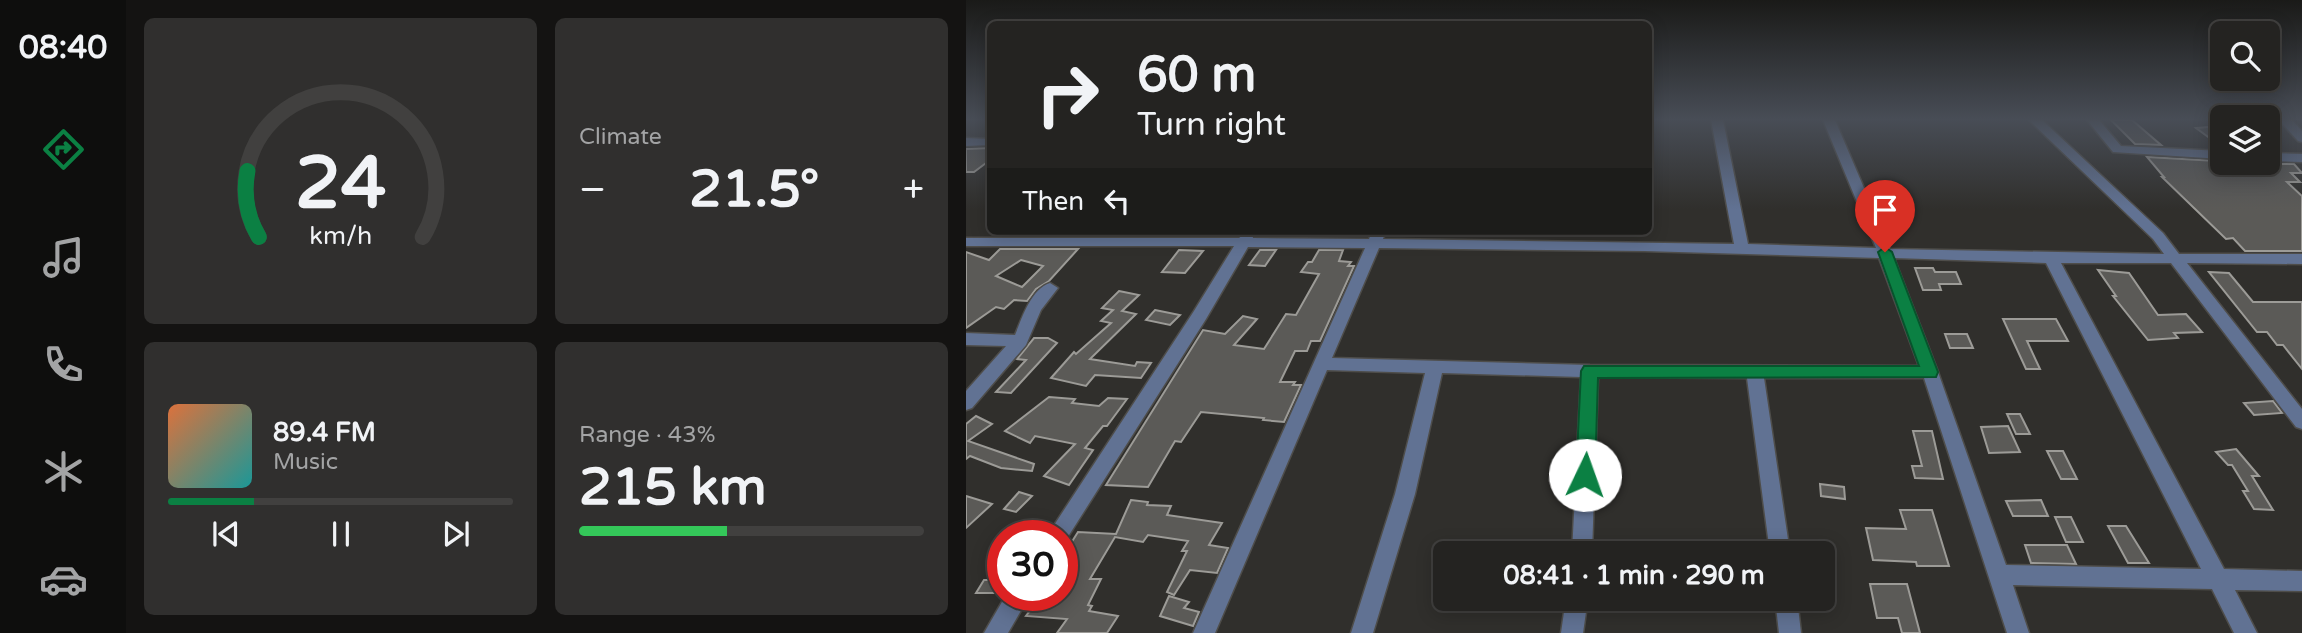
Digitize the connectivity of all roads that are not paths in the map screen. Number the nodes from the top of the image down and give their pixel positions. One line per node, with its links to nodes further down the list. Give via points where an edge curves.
1 (1723, 150): 15 (street)
2 (1842, 150): 16 (street)
3 (2066, 150): 18 (street, via 2158,236)
4 (2126, 150): 5 (street)
5 (2210, 154)
6 (2280, 157): 7 (street)
7 (2302, 158)
8 (1639, 235): 14 (street)
9 (1247, 236): 10 (street); 11 (street); 30 (street)
10 (1114, 237): 13 (street)
11 (1377, 237): 12 (street); 23 (street)
12 (1491, 238): 14 (street)
13 (966, 242)
14 (1644, 246): 15 (street)
15 (1742, 248): 16 (street)
16 (1885, 252): 17 (street); 27 (street)
17 (2051, 257): 18 (street); 34 (street)
18 (2175, 258): 19 (street); 29 (street)
19 (2302, 259)
20 (1051, 288): 22 (street, via 1034,308)
21 (966, 339): 22 (street)
22 (1020, 341): 28 (street)
23 (1322, 364): 24 (street); 40 (street)
24 (1434, 368): 25 (street); 41 (street, via 1405,494)
25 (1590, 371): 26 (street); 31 (street)
26 (1755, 372): 27 (street); 32 (street)
27 (1930, 372): 33 (street)
28 (966, 403)
29 (2302, 422)
30 (1067, 520)
31 (1583, 541)
32 (1778, 541)
33 (2001, 575): 34 (street); 44 (street)
34 (2217, 581): 35 (street); 45 (street)
35 (2302, 581)
36 (1009, 611): 39 (street)
37 (1575, 611): 42 (street)
38 (1787, 611): 43 (street)
39 (995, 633)
40 (1204, 633)
41 (1362, 633)
42 (1572, 633)
43 (1790, 633)
44 (2018, 633)
45 (2246, 633)

